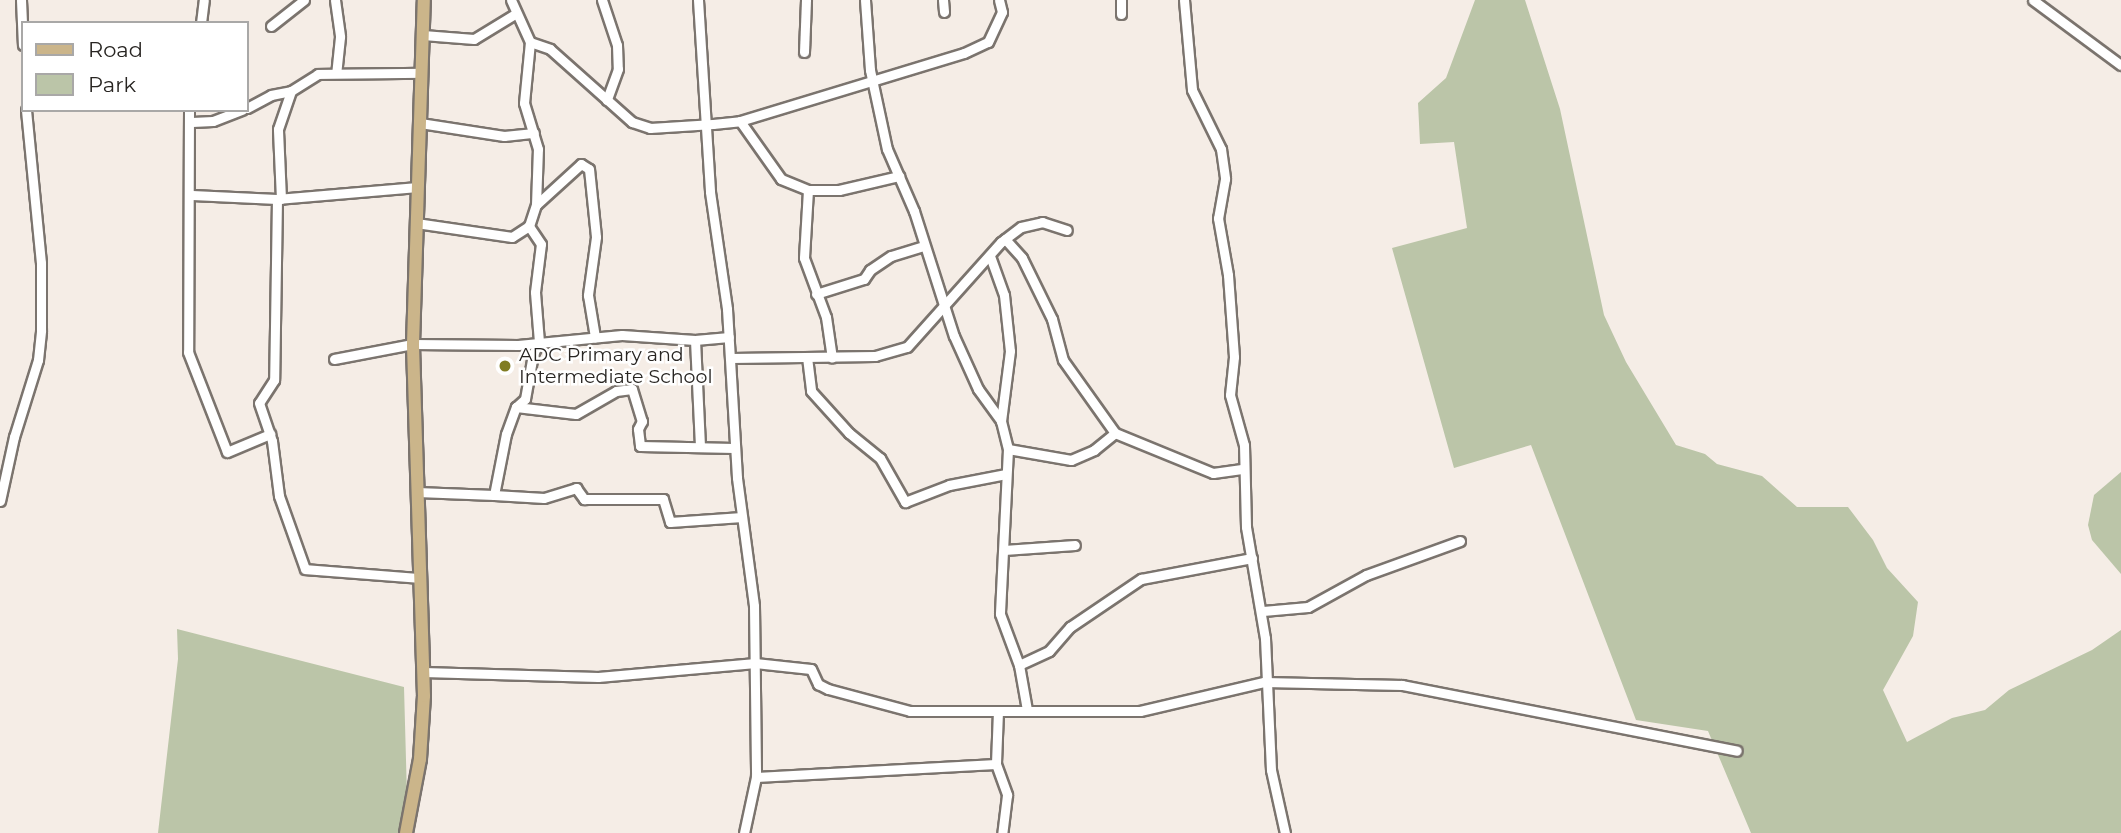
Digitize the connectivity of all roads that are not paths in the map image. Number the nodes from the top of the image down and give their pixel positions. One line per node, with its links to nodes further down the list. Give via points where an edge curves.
1 (21, 0): 19 (street)
2 (204, 0): 20 (street)
3 (304, 0): 21 (street, via 278,16)
4 (335, 0): 26 (street, via 340,37)
5 (424, 0): 22 (main road)
6 (512, 0): 17 (street)
7 (601, 0): 30 (street, via 618,45 618,69)
8 (698, 0): 38 (street)
9 (806, 0): 24 (street)
10 (865, 0): 28 (street)
11 (943, 0): 16 (street)
12 (999, 0): 28 (street, via 1002,12 988,42)
13 (1121, 0): 18 (street)
14 (1184, 0): 70 (street, via 1192,90 1223,159 1225,179 1218,218 1234,357 1230,395 1244,445)
15 (2033, 0): 25 (street)
16 (944, 12)
17 (515, 14): 22 (street, via 474,39); 23 (street)
18 (1121, 14)
19 (22, 21)
20 (201, 21)
21 (271, 26)
22 (423, 35): 27 (main road)
23 (530, 42): 30 (street, via 550,49); 39 (street, via 524,103)
24 (804, 52)
25 (2121, 65)
26 (336, 73): 27 (street); 29 (street, via 318,74)
27 (421, 73): 37 (main road)
28 (873, 82): 35 (street); 40 (street, via 887,149)
29 (291, 91): 31 (street); 44 (street, via 278,129)
30 (607, 100): 38 (street, via 632,122 650,128)
31 (248, 107)
32 (26, 112): 74 (street, via 41,263 41,330 38,360)
33 (190, 112): 36 (street)
34 (237, 112): 36 (street, via 213,121)
35 (740, 121): 38 (street); 42 (street, via 781,179)
36 (192, 122): 43 (street)
37 (420, 123): 39 (street, via 505,136); 41 (main road)
38 (706, 123): 55 (street)
39 (534, 133): 45 (street)
40 (899, 176): 42 (street, via 839,190); 50 (street)
41 (417, 187): 44 (street); 46 (main road)
42 (808, 190): 52 (street, via 804,258)
43 (191, 195): 44 (street); 66 (street, via 185,318 196,375 206,389 227,452)
44 (279, 199): 66 (street, via 274,380 259,403)
45 (536, 205): 47 (street); 54 (street, via 581,164 589,169 596,237 588,295)
46 (416, 223): 47 (street, via 512,237); 58 (main road)
47 (528, 226): 57 (street, via 541,244 535,292)
48 (1067, 230): 49 (street, via 1042,222 1021,227)
49 (1005, 239): 51 (street); 65 (street, via 1022,258 1052,319 1063,360)
50 (922, 246): 52 (street, via 891,256 864,279); 53 (street)
51 (990, 256): 53 (street); 64 (street, via 1004,296 1010,351)
52 (816, 294): 61 (street, via 826,317)
53 (943, 306): 61 (street, via 907,347 876,356); 64 (street, via 978,389)
54 (595, 337): 56 (street); 57 (street)
55 (729, 337): 56 (street); 60 (street)
56 (695, 340): 67 (street)
57 (539, 342): 58 (street); 63 (street, via 524,399)
58 (413, 344): 62 (street); 72 (main road)
59 (807, 357): 60 (street); 61 (street); 71 (street, via 811,391 849,433 880,458 905,502 949,485)
60 (731, 358): 68 (street)
61 (832, 358)
62 (334, 359)
63 (516, 407): 67 (street, via 576,414 616,391 632,388 642,421 640,446); 73 (street)
64 (1001, 421): 69 (street)
65 (1115, 433): 69 (street, via 1094,450 1071,460); 70 (street, via 1213,473)
66 (270, 434): 80 (street, via 273,474 304,569)
67 (700, 445): 68 (street)
68 (734, 448): 75 (street)
69 (1008, 449): 71 (street)
70 (1242, 469): 79 (street)
71 (1006, 474): 78 (street)
72 (417, 492): 73 (street); 80 (main road)
73 (494, 495): 75 (street, via 544,498 576,488 584,499 663,499 670,522)
74 (0, 501)
75 (742, 517): 82 (street, via 754,606)
76 (1460, 541): 81 (street, via 1366,575 1308,607)
77 (1074, 545): 78 (street)
78 (1004, 550): 83 (street, via 1000,614)
79 (1252, 558): 81 (street); 83 (street, via 1140,579 1070,627 1049,651)
80 (420, 578): 84 (main road)
81 (1263, 611): 85 (street)
82 (755, 663): 84 (street, via 598,677); 87 (street, via 811,669 818,684 828,689 910,711); 90 (street)
83 (1019, 665): 86 (street)
84 (423, 672): 91 (main road, via 420,759)
85 (1264, 682): 86 (street, via 1140,711); 88 (street, via 1402,685); 94 (street, via 1271,770)
86 (1027, 710): 87 (street)
87 (998, 711): 89 (street)
88 (1737, 751)
89 (996, 764): 90 (street); 93 (street, via 1007,795)
90 (756, 777): 92 (street)
91 (406, 833)
92 (744, 833)
93 (1002, 833)
94 (1285, 833)

